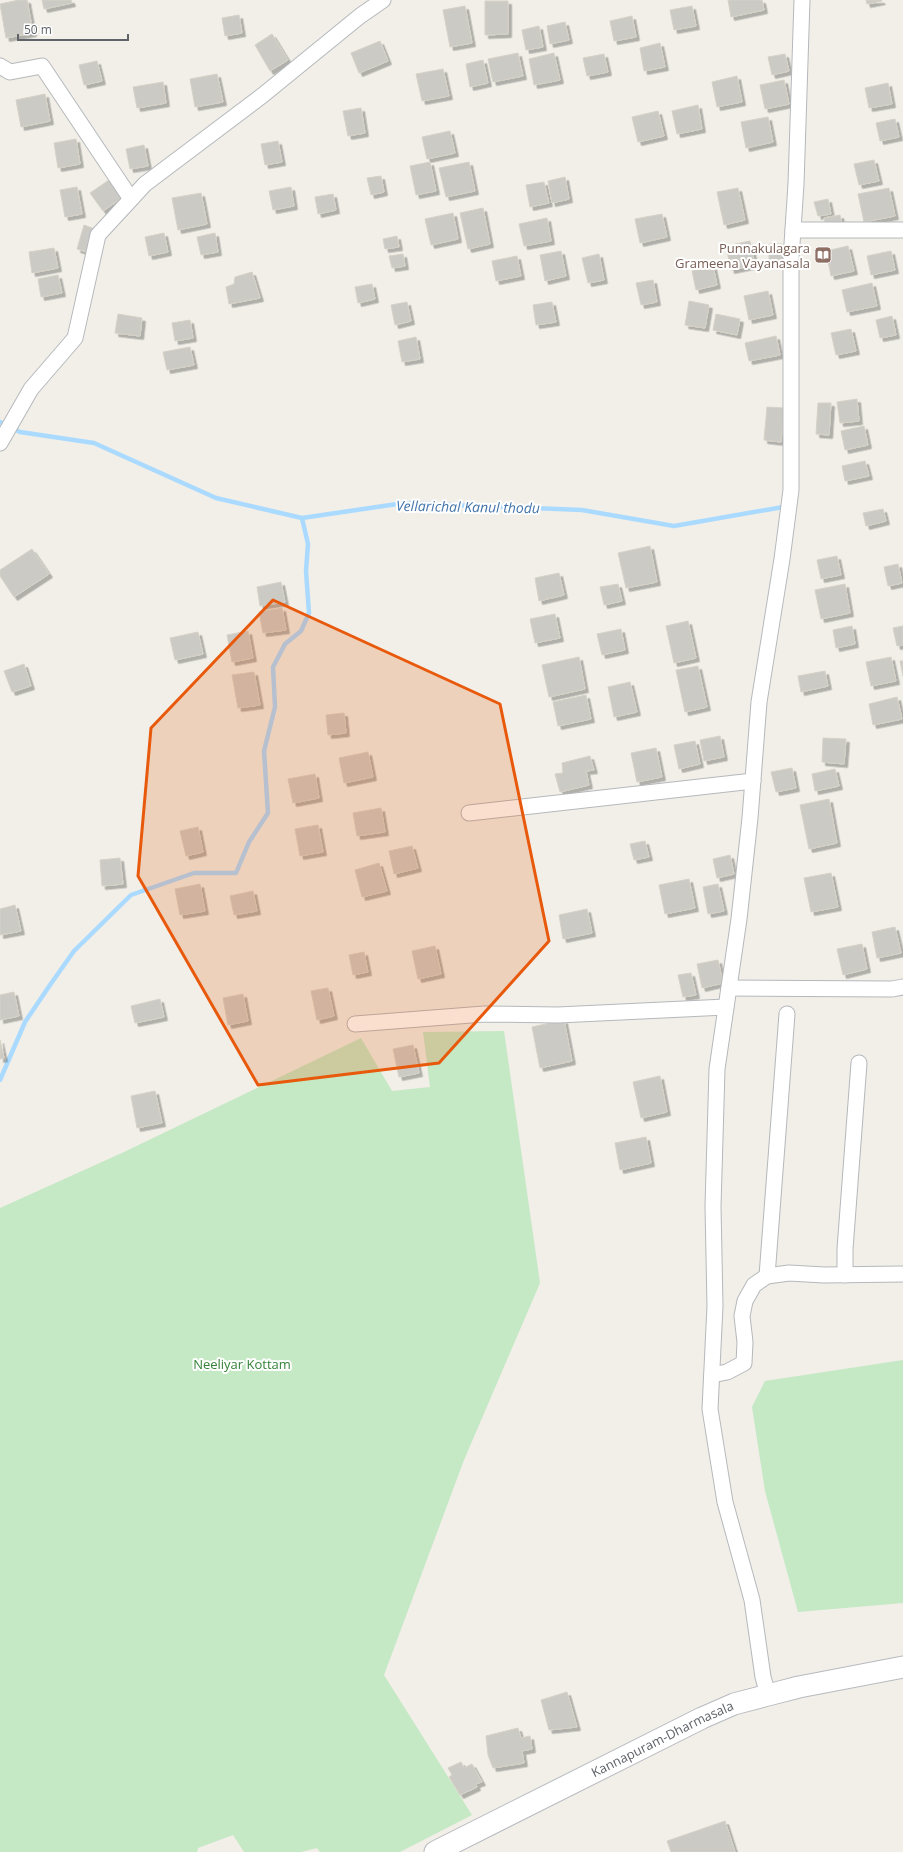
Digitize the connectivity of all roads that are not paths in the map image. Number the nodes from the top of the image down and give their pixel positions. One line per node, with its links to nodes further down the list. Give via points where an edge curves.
1 (383, 0): 4 (street, via 145,184)
2 (802, 0): 5 (street)
3 (0, 66): 4 (street, via 10,72 42,66)
4 (131, 199): 7 (street, via 98,235 76,338 31,389)
5 (793, 230): 6 (street); 8 (street, via 790,318 791,490 759,702)
6 (903, 230)
7 (2, 439)
8 (753, 780): 9 (street); 11 (street, via 739,919)
9 (469, 814)
10 (903, 987): 11 (street)
11 (729, 988): 12 (street)
12 (726, 1007): 14 (street, via 558,1015 484,1014); 19 (street, via 717,1069)
13 (787, 1014): 18 (street)
14 (355, 1024)
15 (859, 1063): 17 (street)
16 (903, 1274): 17 (street)
17 (845, 1275): 18 (street, via 789,1273)
18 (767, 1276): 19 (street, via 754,1285 745,1302 742,1316 744,1363 727,1372)
19 (712, 1375): 21 (street, via 710,1409 725,1502 752,1600 762,1677)
20 (903, 1667): 21 (main road, Kannapuram-Dharmasala)
21 (768, 1695): 22 (main road, Kannapuram-Dharmasala, via 734,1704 702,1718)
22 (435, 1852)

